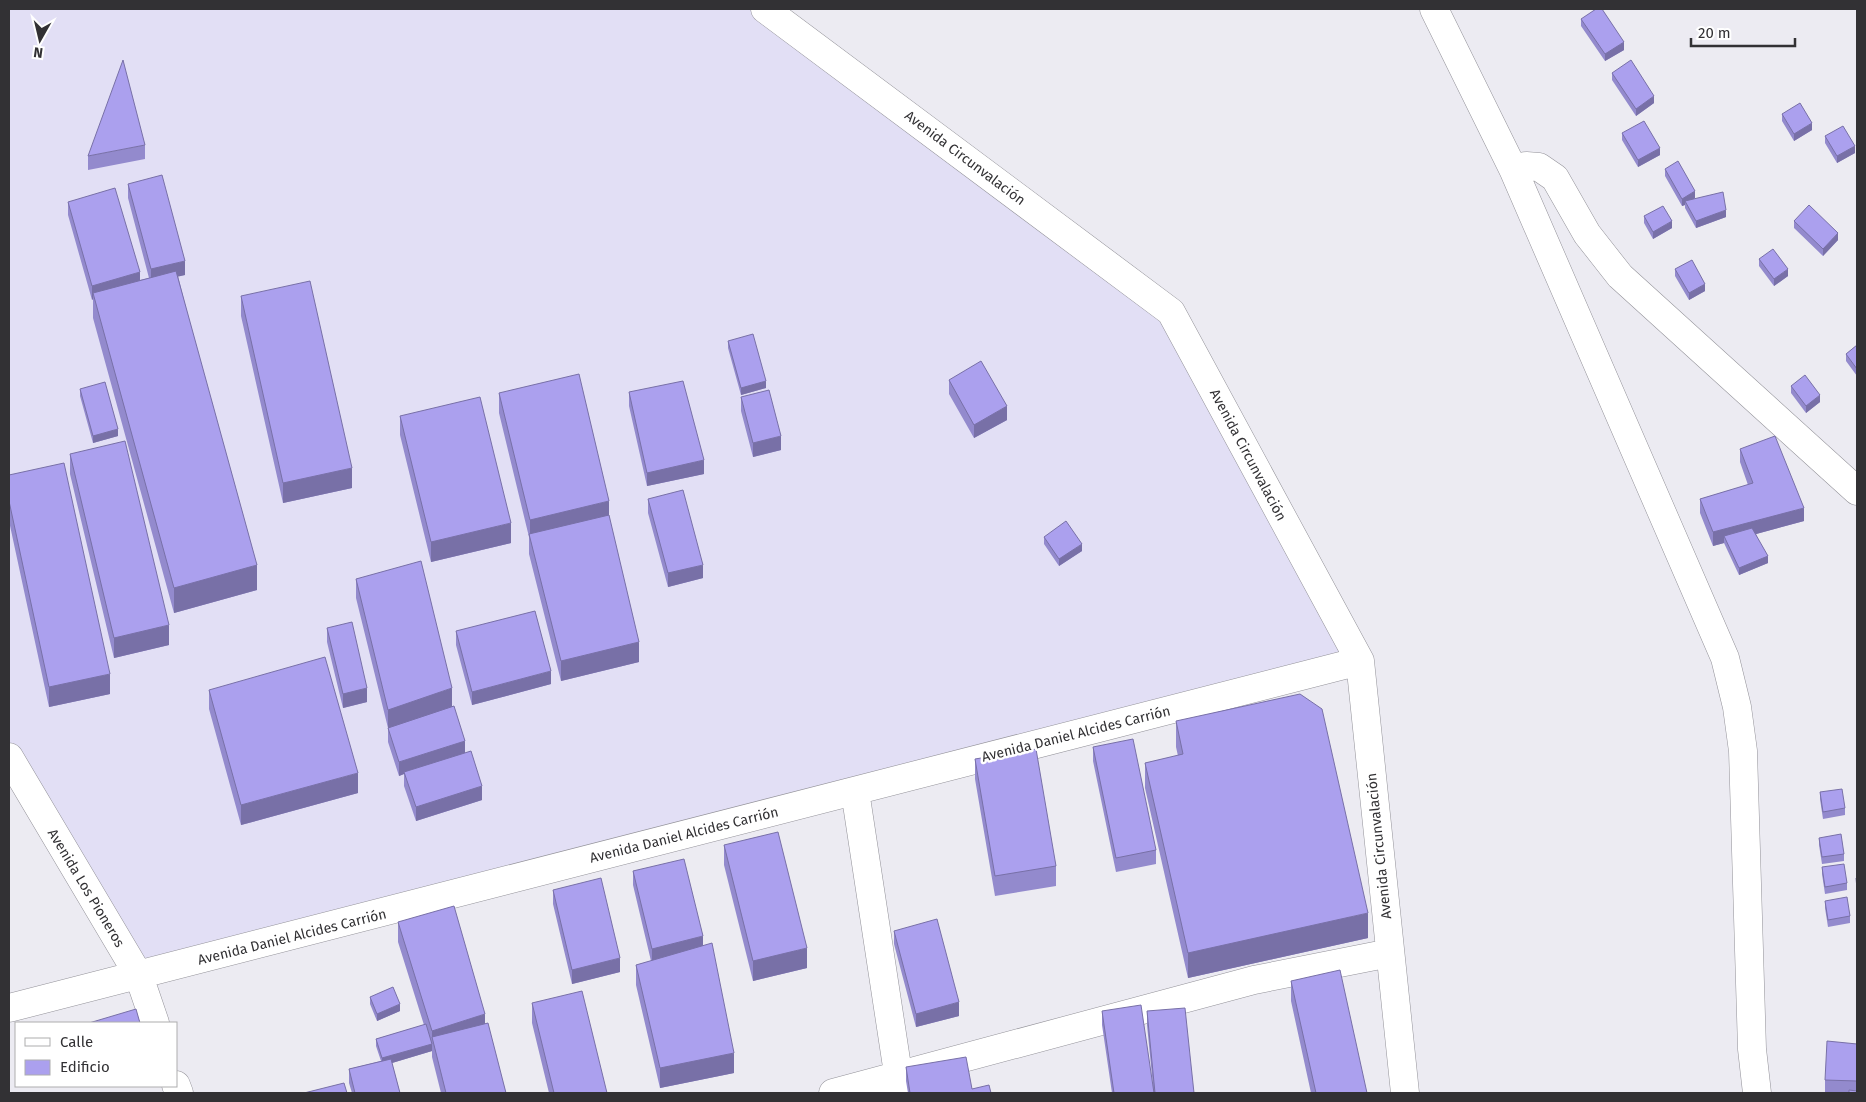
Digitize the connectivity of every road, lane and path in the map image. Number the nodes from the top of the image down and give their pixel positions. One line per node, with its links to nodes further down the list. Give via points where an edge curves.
1 (765, 9): 5 (street, Avenida Circunvalación, via 1171,312)
2 (1434, 9): 3 (street)
3 (1513, 169): 4 (street, via 1539,168 1554,178 1587,234 1620,276); 15 (street, via 1725,658 1743,751 1752,1049)
4 (1857, 491)
5 (1360, 661): 7 (street, Avenida Daniel Alcides Carrión); 8 (street, Avenida Circunvalación)
6 (9, 757): 9 (street, Avenida Los Pioneros)
7 (855, 791): 9 (street, Avenida Daniel Alcides Carrión); 12 (street)
8 (1390, 953): 12 (street, via 1254,980); 14 (street, Avenida Circunvalación)
9 (139, 976): 10 (street, Avenida Daniel Alcides Carrión); 11 (street, Avenida Los Pioneros)
10 (9, 1008)
11 (155, 1022)
12 (900, 1085): 13 (street)
13 (832, 1093)
14 (1405, 1093)
15 (1757, 1093)

